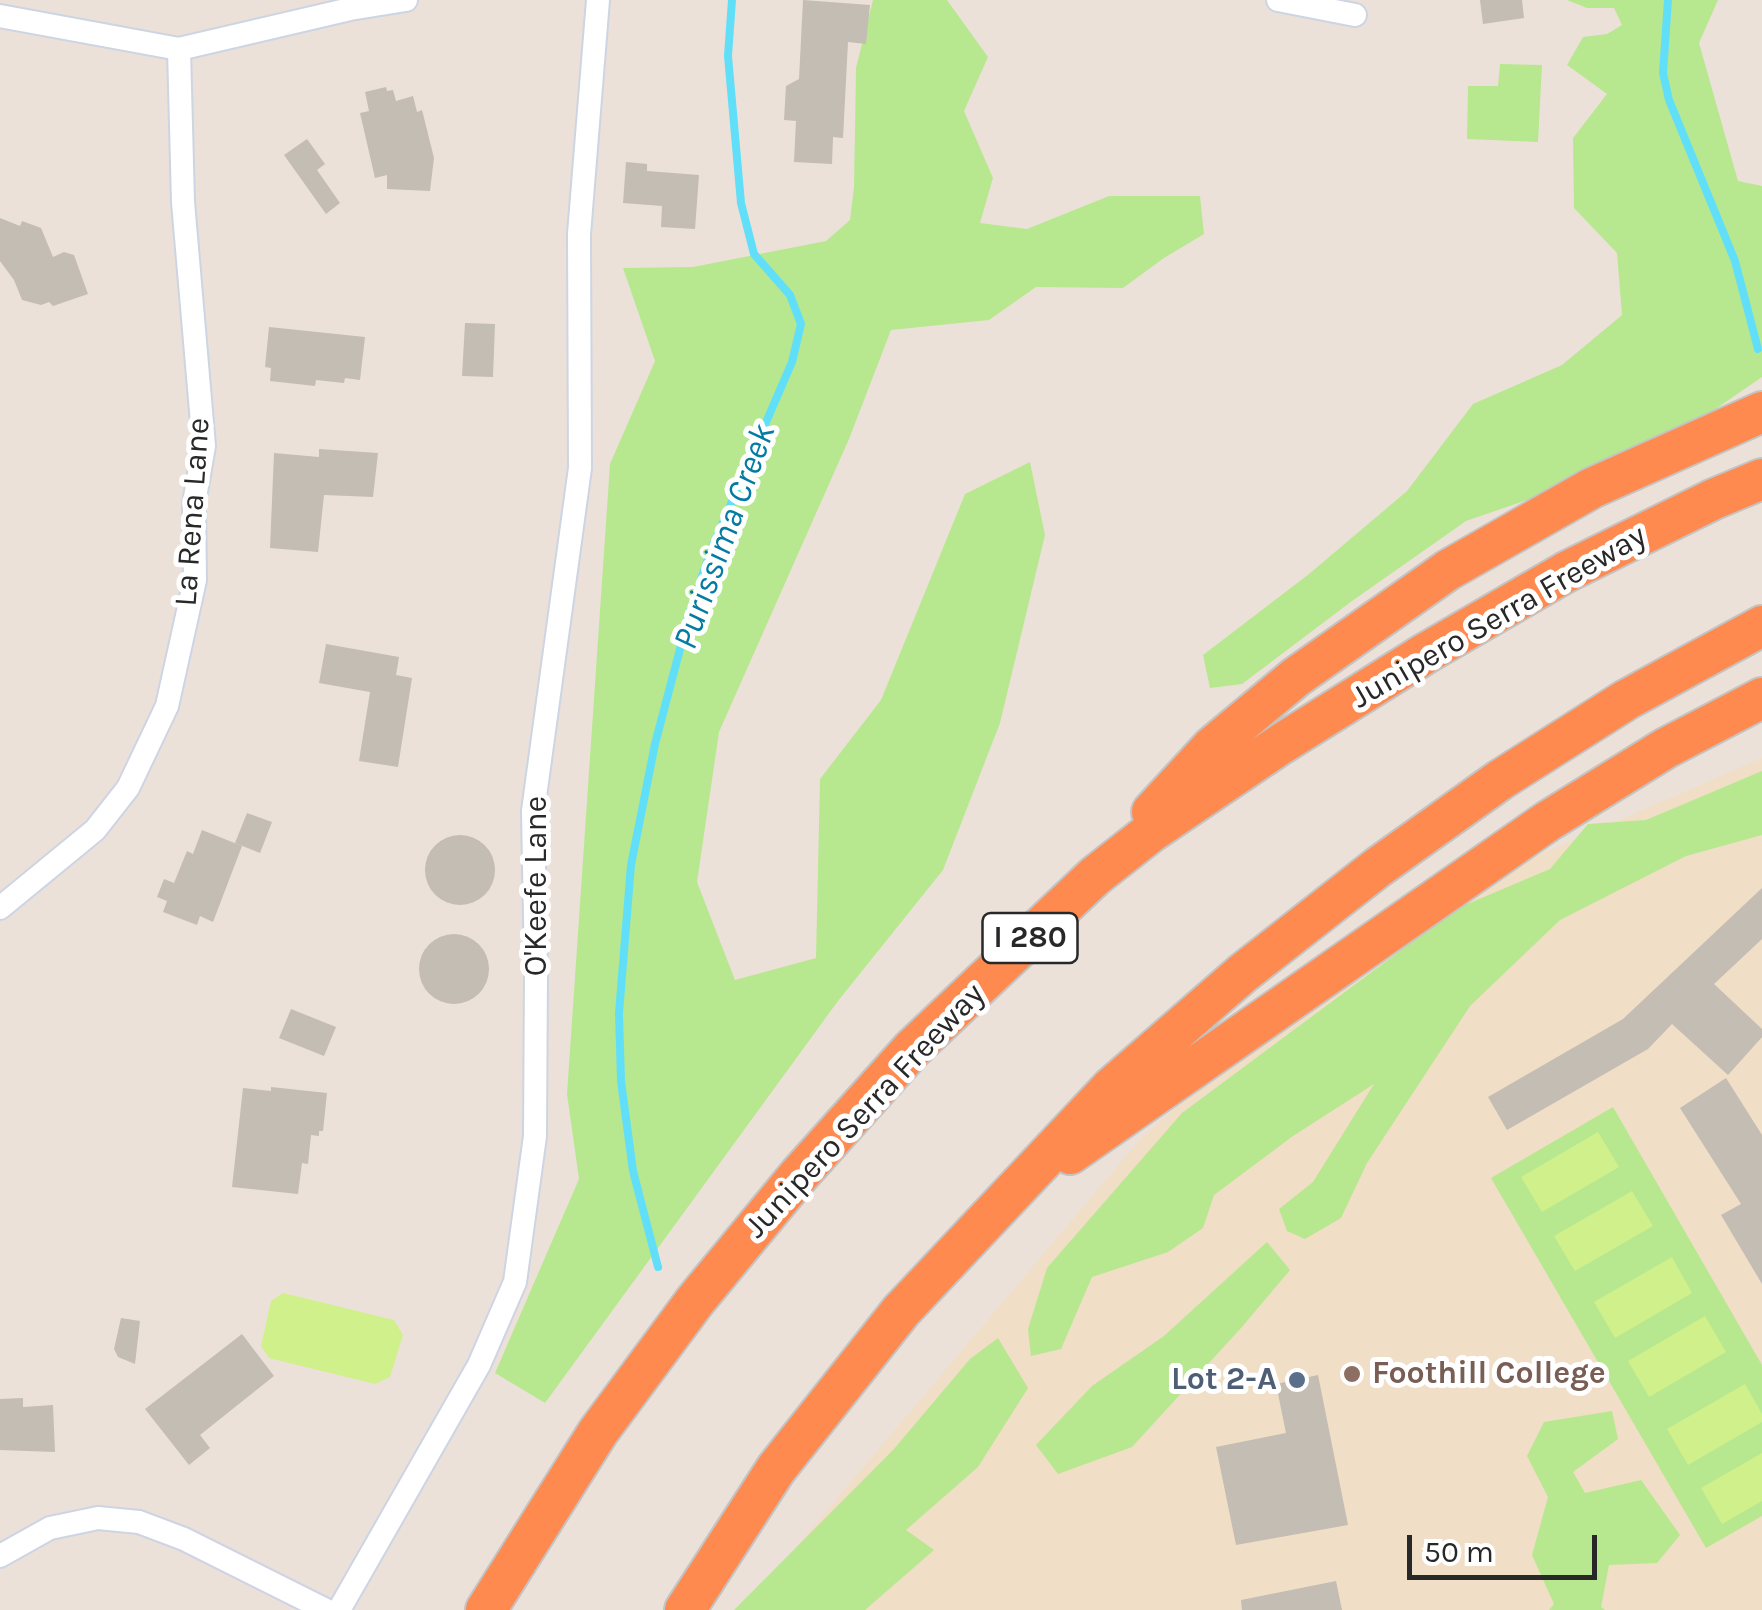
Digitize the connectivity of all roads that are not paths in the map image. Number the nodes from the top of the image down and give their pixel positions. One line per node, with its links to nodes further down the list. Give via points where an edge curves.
1 (406, 0): 6 (street)
2 (598, 0): 18 (street, O'Keefe Lane, via 579,234 580,468 533,811 535,1136 515,1282 479,1365)
3 (1278, 0): 4 (street)
4 (1354, 15)
5 (0, 16): 6 (street)
6 (180, 49): 14 (street, La Rena Lane, via 184,202 204,446 194,503 195,580 166,706 128,788 94,830)
7 (1762, 389): 10 (highway)
8 (1762, 412): 10 (highway)
9 (1762, 479): 13 (highway, Junipero Serra Freeway / I 280, via 1566,572 1426,653 1248,766)
10 (1592, 488): 13 (highway, via 1448,570 1296,677 1212,747)
11 (1762, 626): 15 (highway, via 1626,700 1377,868 1112,1086)
12 (1762, 698): 15 (highway, via 1548,820 1146,1103)
13 (1096, 876): 19 (highway, Junipero Serra Freeway / I 280, via 912,1050 799,1175 598,1432)
14 (0, 908)
15 (1015, 1186): 20 (highway, via 902,1311 787,1455)
16 (0, 1556): 17 (street, via 50,1528 98,1518 139,1522)
17 (326, 1610)
18 (339, 1610)
19 (486, 1610)
20 (685, 1610)

